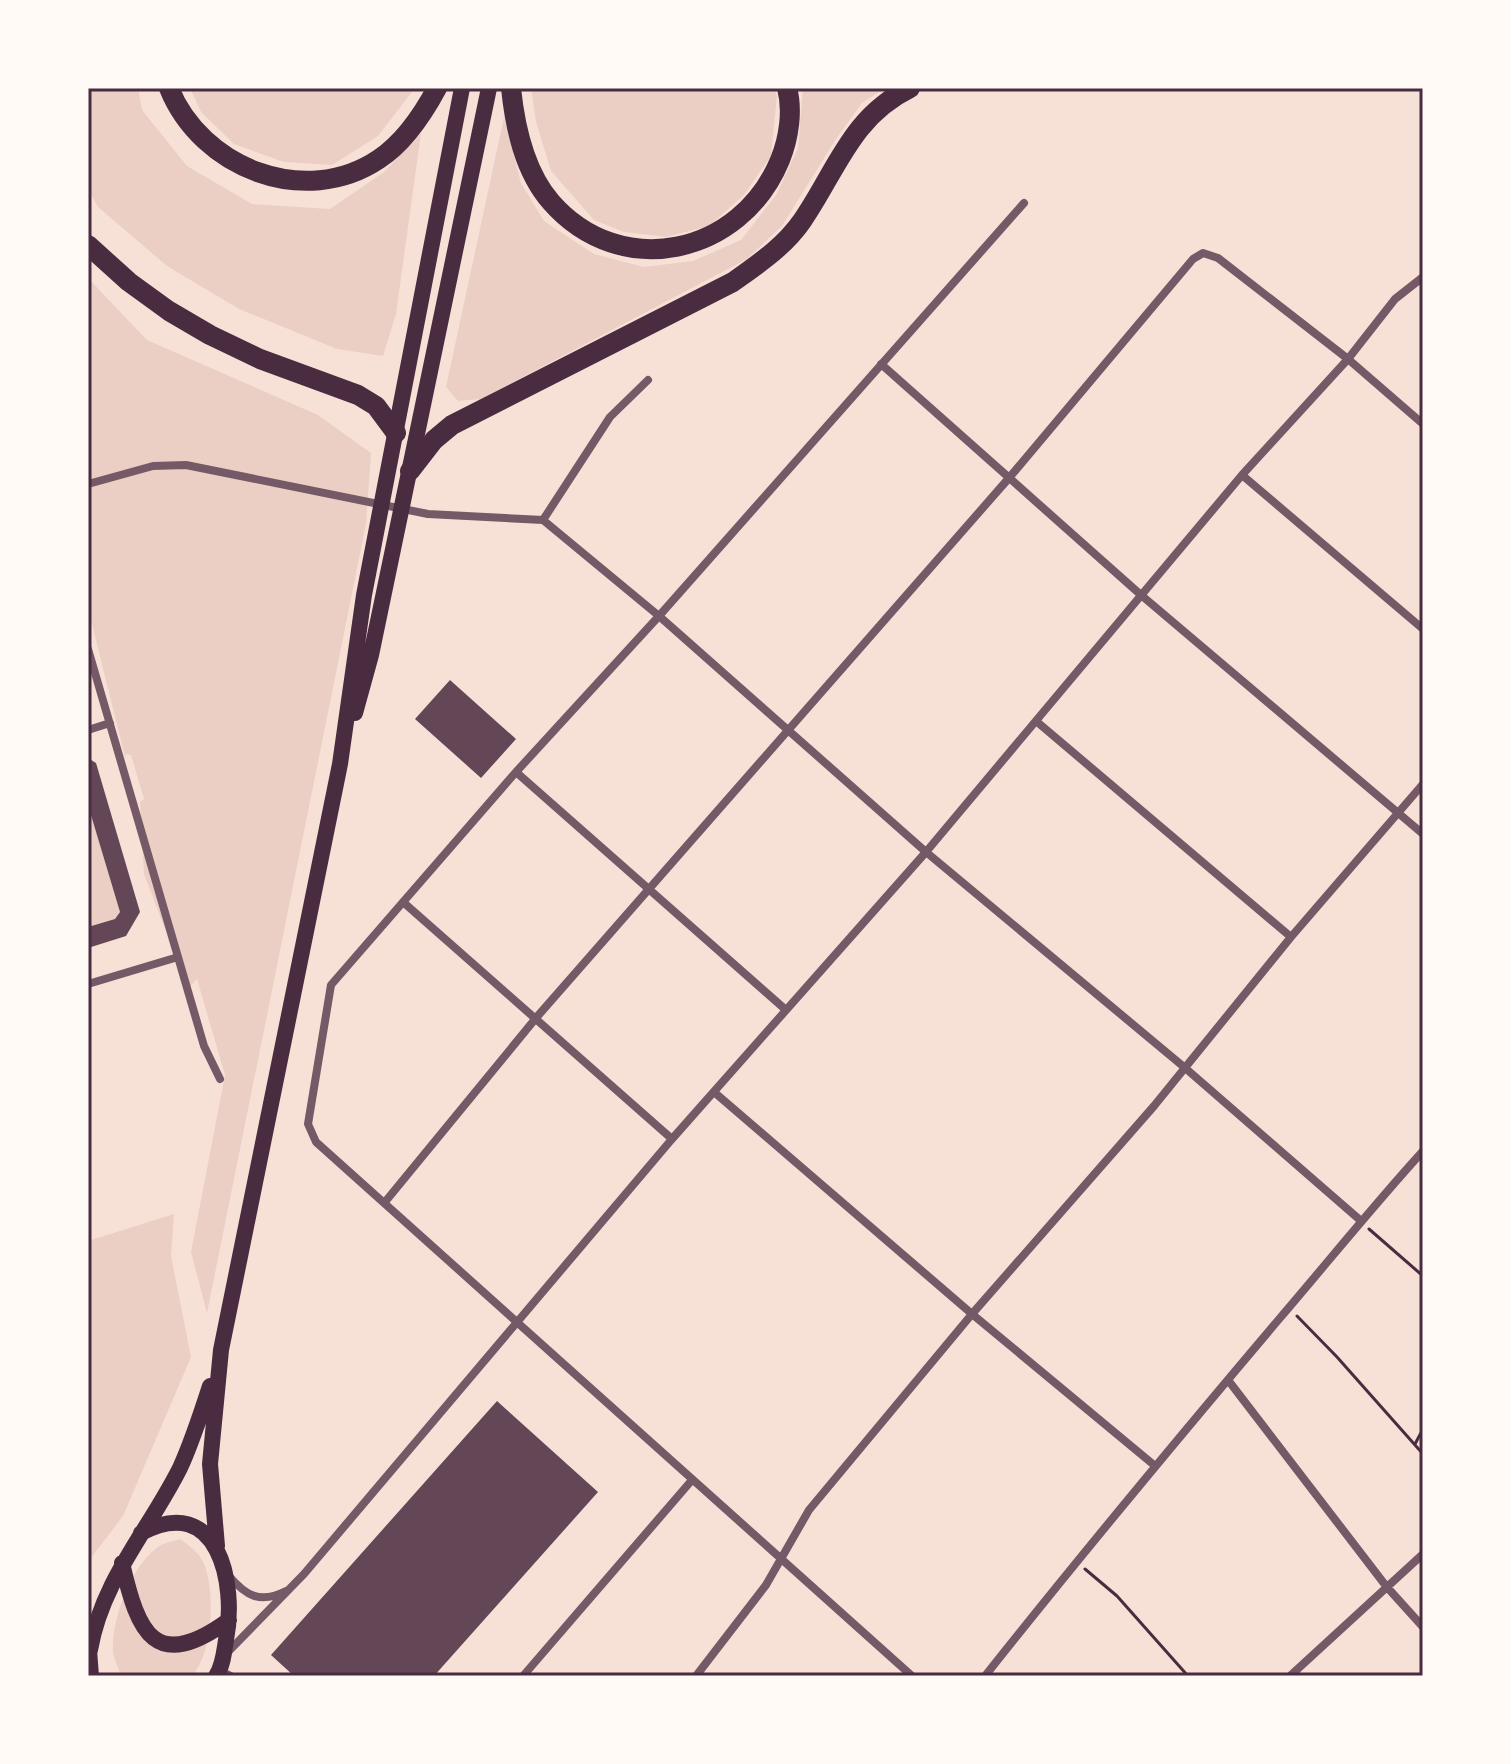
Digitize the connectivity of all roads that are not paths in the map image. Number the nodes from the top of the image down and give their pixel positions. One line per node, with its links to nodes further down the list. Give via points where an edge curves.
1 (169, 88): 2 (highway, via 176,105 212,148 237,165 272,178 301,181 342,176 381,159 422,115)
2 (437, 88)
3 (462, 88): 15 (main road)
4 (489, 88): 16 (main road)
5 (511, 88): 6 (highway, via 524,156 551,202 579,227 613,243 648,249 681,247 710,237 744,215 771,183 786,144)
6 (787, 88)
7 (910, 88): 16 (highway, via 867,117 803,220 771,254 733,282 452,425)
8 (1024, 203): 12 (street)
9 (88, 245): 15 (highway, via 169,311 260,359 358,395 376,406)
10 (1423, 277): 11 (street, via 1395,299)
11 (1348, 359): 14 (street); 17 (street); 18 (street, via 1218,258 1203,253)
12 (881, 364): 18 (street); 22 (street)
13 (648, 380): 20 (street, via 610,417)
14 (1423, 424)
15 (396, 433): 29 (main road, via 353,660)
16 (409, 475): 29 (main road, via 371,655)
17 (1242, 475): 21 (street); 23 (street)
18 (1009, 478): 21 (street); 28 (street)
19 (88, 484): 20 (street, via 153,466 186,465 428,514)
20 (543, 520): 22 (street)
21 (1141, 595): 25 (street); 32 (street)
22 (659, 616): 28 (street); 30 (street)
23 (1423, 629)
24 (88, 649): 26 (street)
25 (1036, 721): 34 (street); 37 (street)
26 (110, 723): 27 (street); 38 (street)
27 (88, 730)
28 (788, 732): 34 (street); 35 (street)
29 (340, 764): 51 (main road)
30 (516, 772): 35 (street); 36 (street)
31 (1423, 784): 32 (street)
32 (1399, 814): 33 (street); 37 (street)
33 (1423, 834)
34 (926, 852): 40 (street); 42 (street)
35 (650, 889): 40 (street); 41 (street)
36 (403, 902): 41 (street); 47 (street, via 331,985 308,1124 311,1135)
37 (1291, 937): 42 (street)
38 (178, 957): 39 (street); 43 (street, via 204,1046)
39 (88, 984)
40 (786, 1010): 44 (street)
41 (536, 1018): 45 (street); 47 (street)
42 (1184, 1067): 48 (street); 49 (street)
43 (220, 1079)
44 (714, 1092): 45 (street); 49 (street)
45 (672, 1139): 50 (street)
46 (1423, 1151): 48 (street)
47 (385, 1202): 50 (street)
48 (1360, 1220): 52 (street)
49 (972, 1314): 53 (street); 58 (street, via 809,1510)
50 (518, 1321): 54 (street); 62 (street)
51 (221, 1350): 55 (main road, via 179,1470); 56 (main road, via 210,1464)
52 (1228, 1380): 53 (street); 61 (street)
53 (1154, 1465): 71 (street)
54 (692, 1480): 58 (street); 68 (street)
55 (139, 1534): 56 (main road, via 165,1522 183,1524); 59 (main road)
56 (217, 1546): 60 (main road)
57 (1423, 1554): 61 (street)
58 (780, 1558): 69 (street, via 766,1585); 70 (street)
59 (122, 1563): 63 (main road, via 138,1620 164,1643 190,1644); 65 (main road, via 95,1623)
60 (227, 1574): 62 (street, via 252,1596 266,1598); 63 (main road)
61 (1386, 1586): 64 (street); 72 (street)
62 (290, 1589): 66 (street)
63 (229, 1620): 66 (main road)
64 (1423, 1627)
65 (89, 1655): 67 (main road)
66 (223, 1671)
67 (92, 1676)
68 (523, 1676)
69 (696, 1676)
70 (912, 1676)
71 (985, 1676)
72 (1290, 1676)

